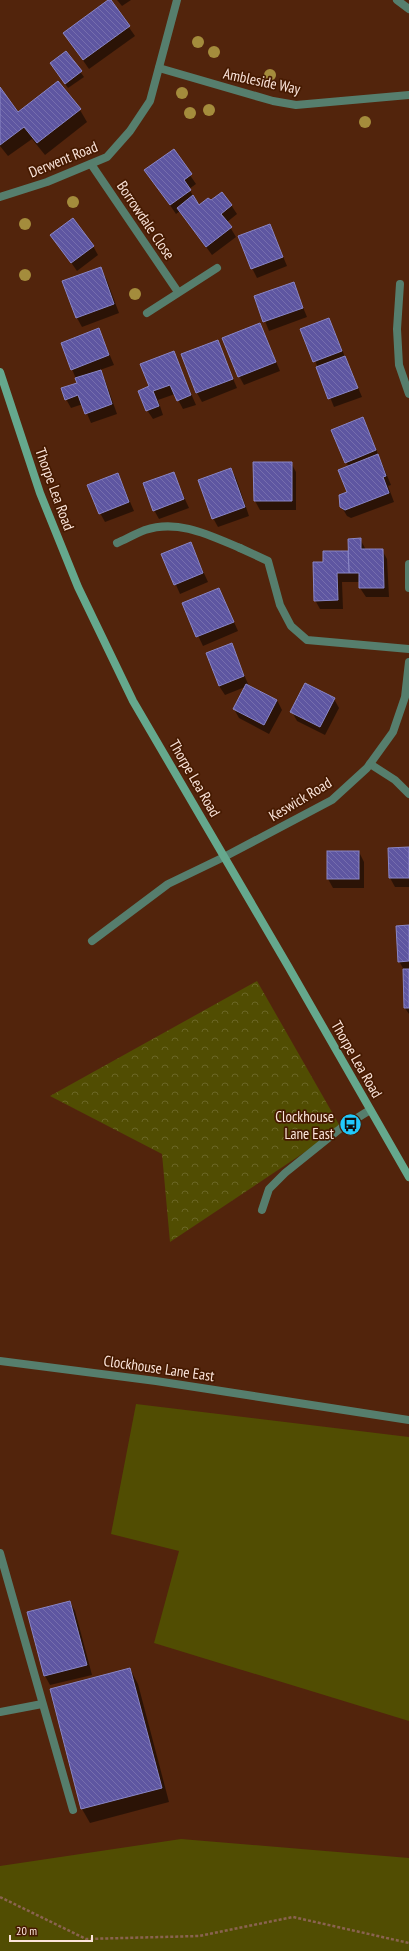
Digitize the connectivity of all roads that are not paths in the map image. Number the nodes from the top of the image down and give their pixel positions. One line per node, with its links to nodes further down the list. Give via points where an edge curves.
1 (177, 0): 4 (street, Derwent Road)
2 (397, 0): 3 (street)
3 (409, 9)
4 (159, 68): 5 (street, Ambleside Way, via 296,105); 6 (street, Derwent Road, via 150,101 130,131 107,157)
5 (409, 94)
6 (91, 164): 7 (street, Derwent Road, via 48,182); 10 (street, Borrowdale Close)
7 (0, 197)
8 (217, 268): 10 (street)
9 (400, 284): 13 (street, via 397,329 399,365)
10 (178, 292): 11 (street)
11 (147, 312)
12 (0, 372): 21 (main road, Thorpe Lea Road, via 40,493 78,587 133,700)
13 (409, 394)
14 (116, 543): 17 (street, via 160,527 183,527 207,534 268,561 280,605 291,626 307,640)
15 (409, 564): 16 (street)
16 (409, 588)
17 (409, 649)
18 (409, 662): 19 (street, Keswick Road, via 405,697 393,732)
19 (370, 764): 20 (street, via 395,780); 21 (street, Keswick Road, via 332,800)
20 (409, 794)
21 (224, 857): 22 (street, Keswick Road, via 168,884); 23 (main road, Thorpe Lea Road)
22 (92, 941)
23 (370, 1110): 24 (main road, Thorpe Lea Road); 25 (street, via 352,1120 285,1173 269,1189)
24 (409, 1177)
25 (262, 1210)
26 (0, 1361): 27 (street, Clockhouse Lane East, via 156,1381)
27 (409, 1420)
28 (0, 1553): 29 (street)
29 (42, 1704): 30 (street); 31 (street)
30 (0, 1712)
31 (73, 1810)

